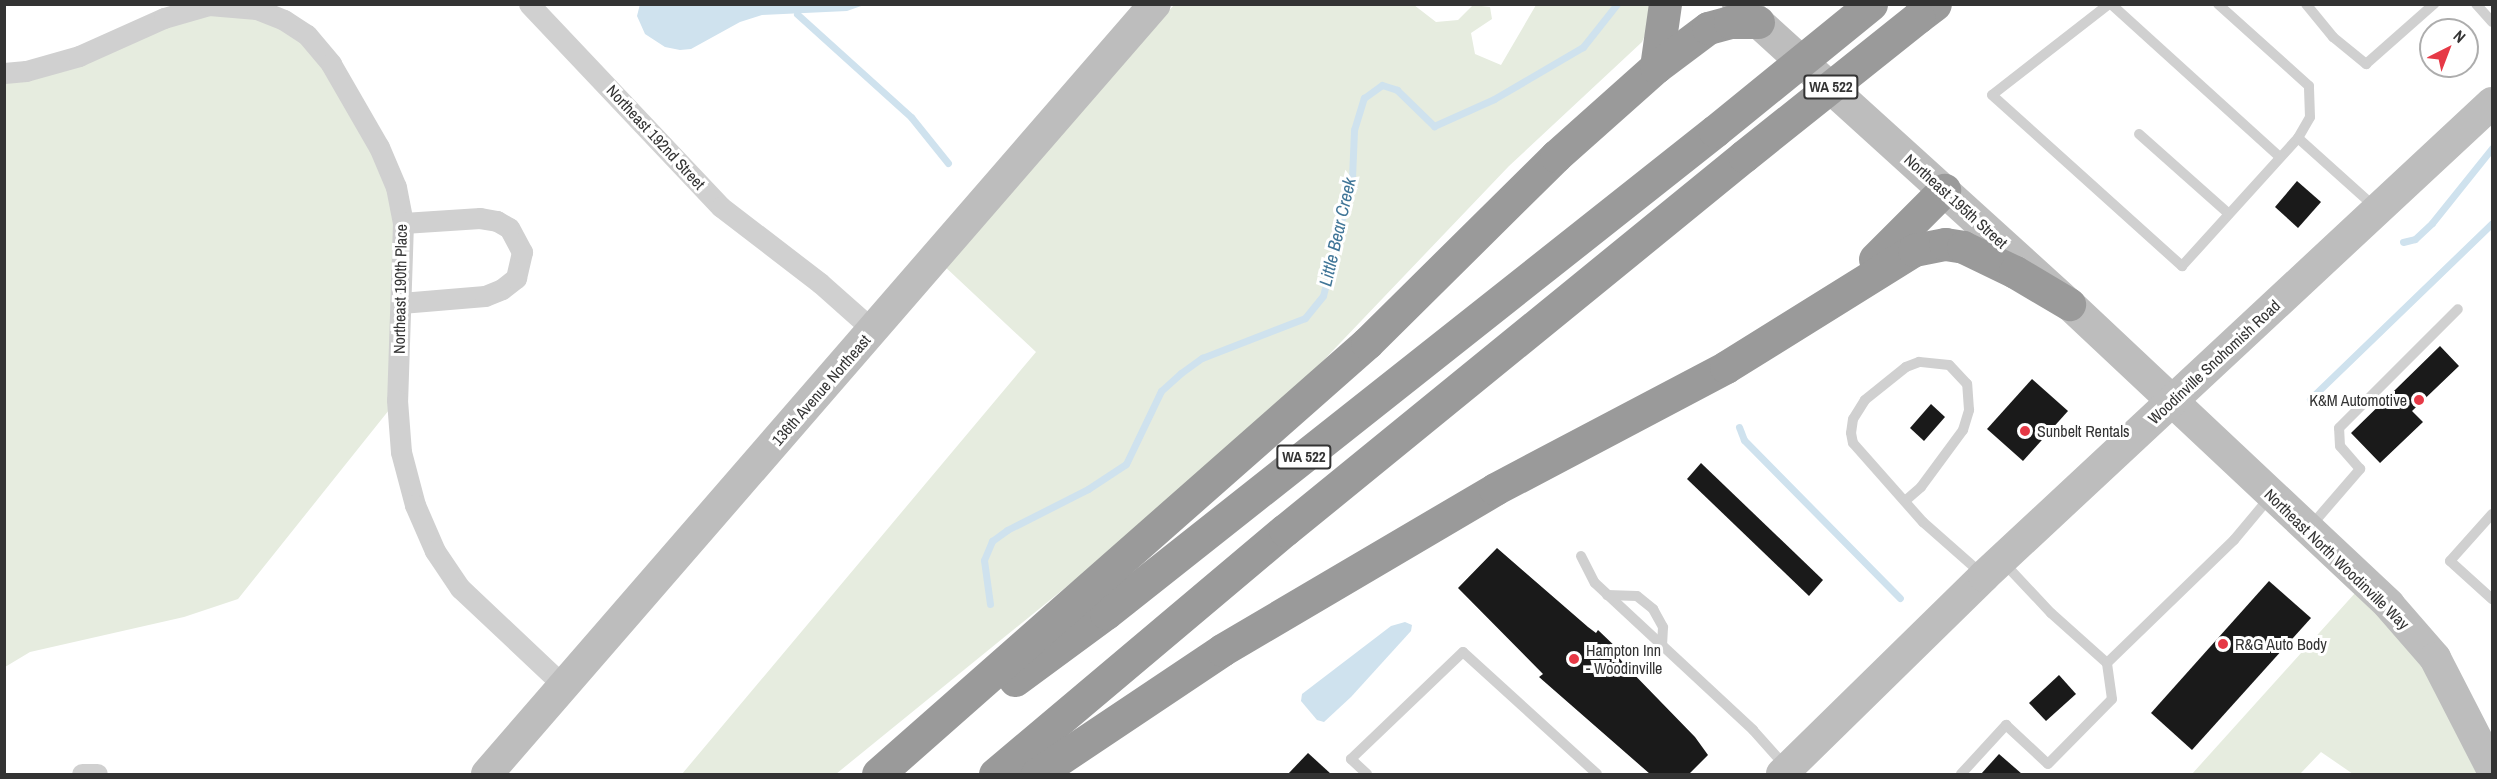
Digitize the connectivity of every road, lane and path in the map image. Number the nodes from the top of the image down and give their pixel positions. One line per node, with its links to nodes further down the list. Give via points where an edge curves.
1 (529, 4): 27 (street, Northeast 192nd Street, via 721,207 820,283)
2 (1155, 4): 27 (main road, 136th Avenue Northeast)
3 (1665, 4): 13 (highway)
4 (1871, 4): 46 (highway, WA 522, bridge, via 1106,614)
5 (2110, 4): 18 (lane); 21 (lane, via 1992,95 2182,266)
6 (2218, 4): 17 (lane, via 2309,86 2310,117)
7 (2306, 4): 8 (lane, via 2333,37 2366,64)
8 (2434, 4)
9 (2476, 4): 12 (lane)
10 (1926, 11): 47 (highway, WA 522, bridge, via 1285,530)
11 (1748, 14): 13 (highway, via 1708,28); 19 (main road, Northeast 195th Street)
12 (2493, 22)
13 (1656, 67): 45 (highway, via 1556,156 1367,343)
14 (4, 73): 22 (street, Northeast 190th Place, via 79,56 164,18 209,5 256,9 275,16 307,35 331,64 379,147 396,187)
15 (2493, 103): 20 (main road, Woodinville Snohomish Road)
16 (2139, 134): 21 (lane)
17 (2298, 138): 18 (lane); 20 (lane)
18 (2280, 157): 21 (lane)
19 (1944, 190): 24 (main road, Northeast 195th Street); 26 (highway, via 1874,261)
20 (2379, 211): 28 (main road, Woodinville Snohomish Road)
21 (2229, 214)
22 (404, 223): 23 (street, Northeast 190th Place); 23 (street, via 480,218 497,221 509,228 522,252 516,278 486,296)
23 (401, 303): 39 (street, Northeast 190th Place, via 397,400 401,452 415,505 435,551 460,588)
24 (2070, 304): 26 (highway, via 1985,256 1945,244 1914,250); 28 (main road, Northeast 195th Street)
25 (2458, 309): 32 (lane, via 2339,428 2340,446 2360,469)
26 (1805, 318): 48 (highway, via 1726,368 1495,489 1222,650)
27 (873, 330): 39 (main road, 136th Avenue Northeast)
28 (2173, 400): 29 (main road, Northeast North Woodinville Way); 34 (main road, Woodinville Snohomish Road)
29 (2272, 494): 32 (main road, Northeast North Woodinville Way); 38 (lane, via 2234,540)
30 (1905, 501): 30 (lane, via 1853,442 1852,419 1865,400 1906,367 1919,362 1949,365 1967,384 1969,410 1963,429 1921,487); 34 (lane)
31 (2493, 514): 36 (lane, via 2450,561)
32 (2308, 528): 40 (main road, Northeast North Woodinville Way, via 2389,605 2434,658)
33 (1581, 556): 35 (lane, via 1595,583)
34 (1993, 568): 38 (lane); 41 (main road, Woodinville Snohomish Road)
35 (1607, 595): 37 (lane); 37 (lane, via 1637,596 1653,609 1663,627)
36 (2493, 599)
37 (1662, 645): 41 (lane, via 1754,730)
38 (2107, 663): 51 (lane, via 2112,699 2048,764 2006,725)
39 (564, 686): 44 (main road, 136th Avenue Northeast)
40 (2493, 769)
41 (1788, 773)
42 (82, 774): 43 (street)
43 (98, 774)
44 (487, 774)
45 (878, 774)
46 (886, 774)
47 (995, 774)
48 (1036, 774)
49 (1368, 774): 50 (lane, via 1351,759 1463,652)
50 (1597, 774)
51 (1961, 774)

